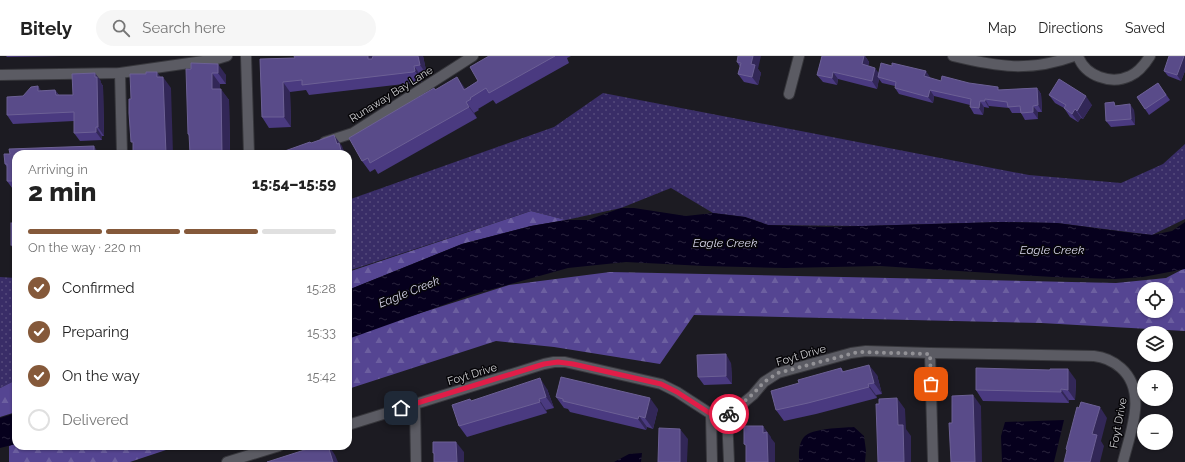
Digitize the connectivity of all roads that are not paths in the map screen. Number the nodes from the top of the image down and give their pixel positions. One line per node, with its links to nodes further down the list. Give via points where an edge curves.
1 (227, 56): 9 (street)
2 (246, 56): 14 (street)
3 (473, 56): 12 (street, Runaway Bay Lane, via 354,133)
4 (799, 56): 11 (street)
5 (953, 56): 6 (street, via 991,65 1020,67)
6 (1074, 56)
7 (1078, 56): 8 (street, via 1081,64 1092,74 1116,80 1135,74)
8 (1150, 56)
9 (120, 73): 10 (street); 13 (street)
10 (0, 76)
11 (789, 94)
12 (313, 146)
13 (122, 150)
14 (249, 150)
15 (930, 354): 18 (street, Foyt Drive, via 858,352 778,373 764,382); 25 (street); 26 (street, Foyt Drive, via 1094,356 1113,362 1128,375 1136,394 1135,410)
16 (415, 404): 17 (street, Foyt Drive, via 544,364 558,362 661,384); 19 (street, Foyt Drive); 22 (street)
17 (711, 414): 18 (street, Foyt Drive); 23 (street)
18 (728, 415): 24 (street)
19 (352, 424)
20 (266, 450): 21 (street)
21 (226, 462)
22 (416, 462)
23 (712, 462)
24 (730, 462)
25 (934, 462)
26 (1123, 462)

